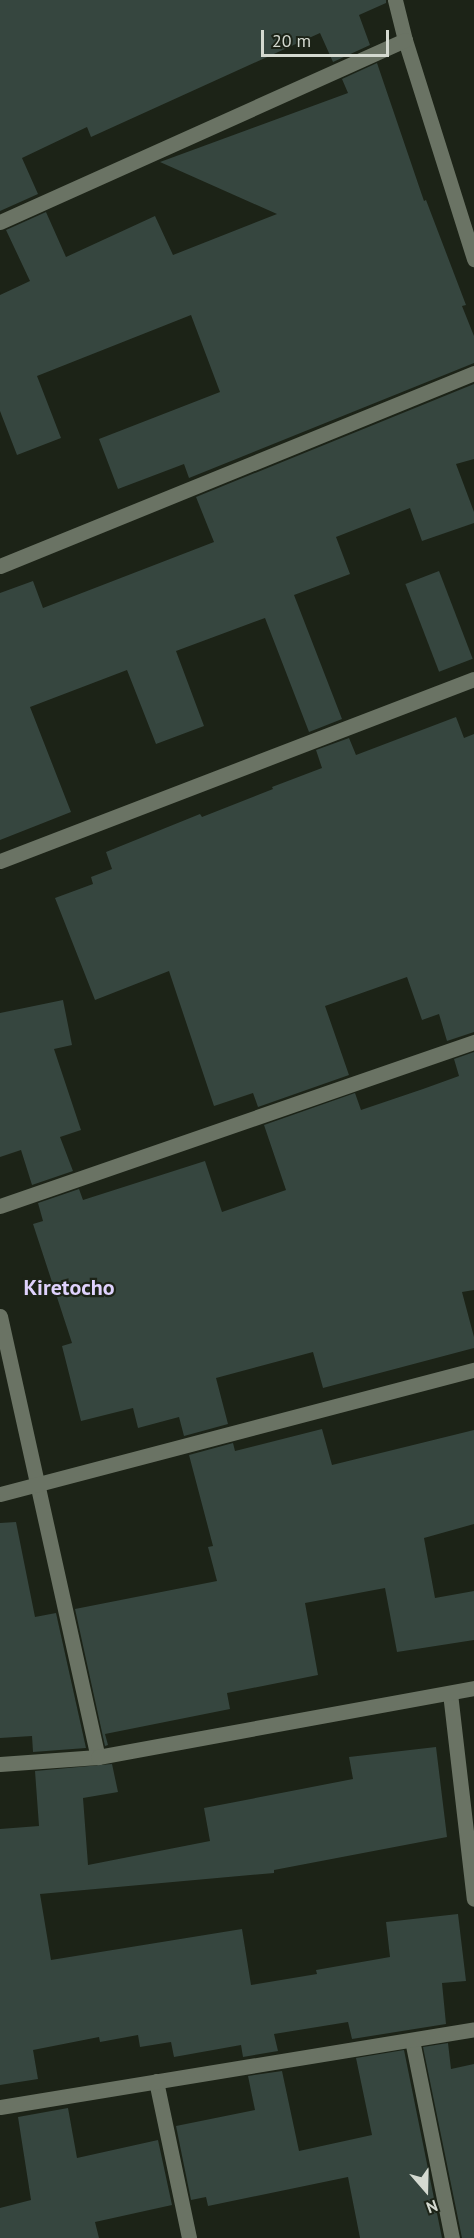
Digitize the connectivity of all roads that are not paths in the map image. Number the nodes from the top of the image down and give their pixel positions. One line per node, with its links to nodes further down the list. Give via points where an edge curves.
1 (395, 0): 2 (street)
2 (405, 40): 3 (street); 4 (street)
3 (0, 222)
4 (474, 259)
5 (474, 373): 6 (street)
6 (0, 566)
7 (474, 679): 8 (street)
8 (0, 861)
9 (474, 1042): 10 (street)
10 (0, 1206)
11 (0, 1316): 13 (street)
12 (474, 1370): 13 (street)
13 (38, 1486): 14 (street); 17 (street)
14 (0, 1494)
15 (474, 1688): 16 (street)
16 (450, 1693): 17 (street); 19 (street)
17 (98, 1757): 18 (street)
18 (0, 1764)
19 (474, 1899)
20 (474, 2029): 21 (street)
21 (412, 2040): 22 (street); 25 (street)
22 (156, 2081): 23 (street); 24 (street)
23 (0, 2107)
24 (189, 2238)
25 (452, 2238)

